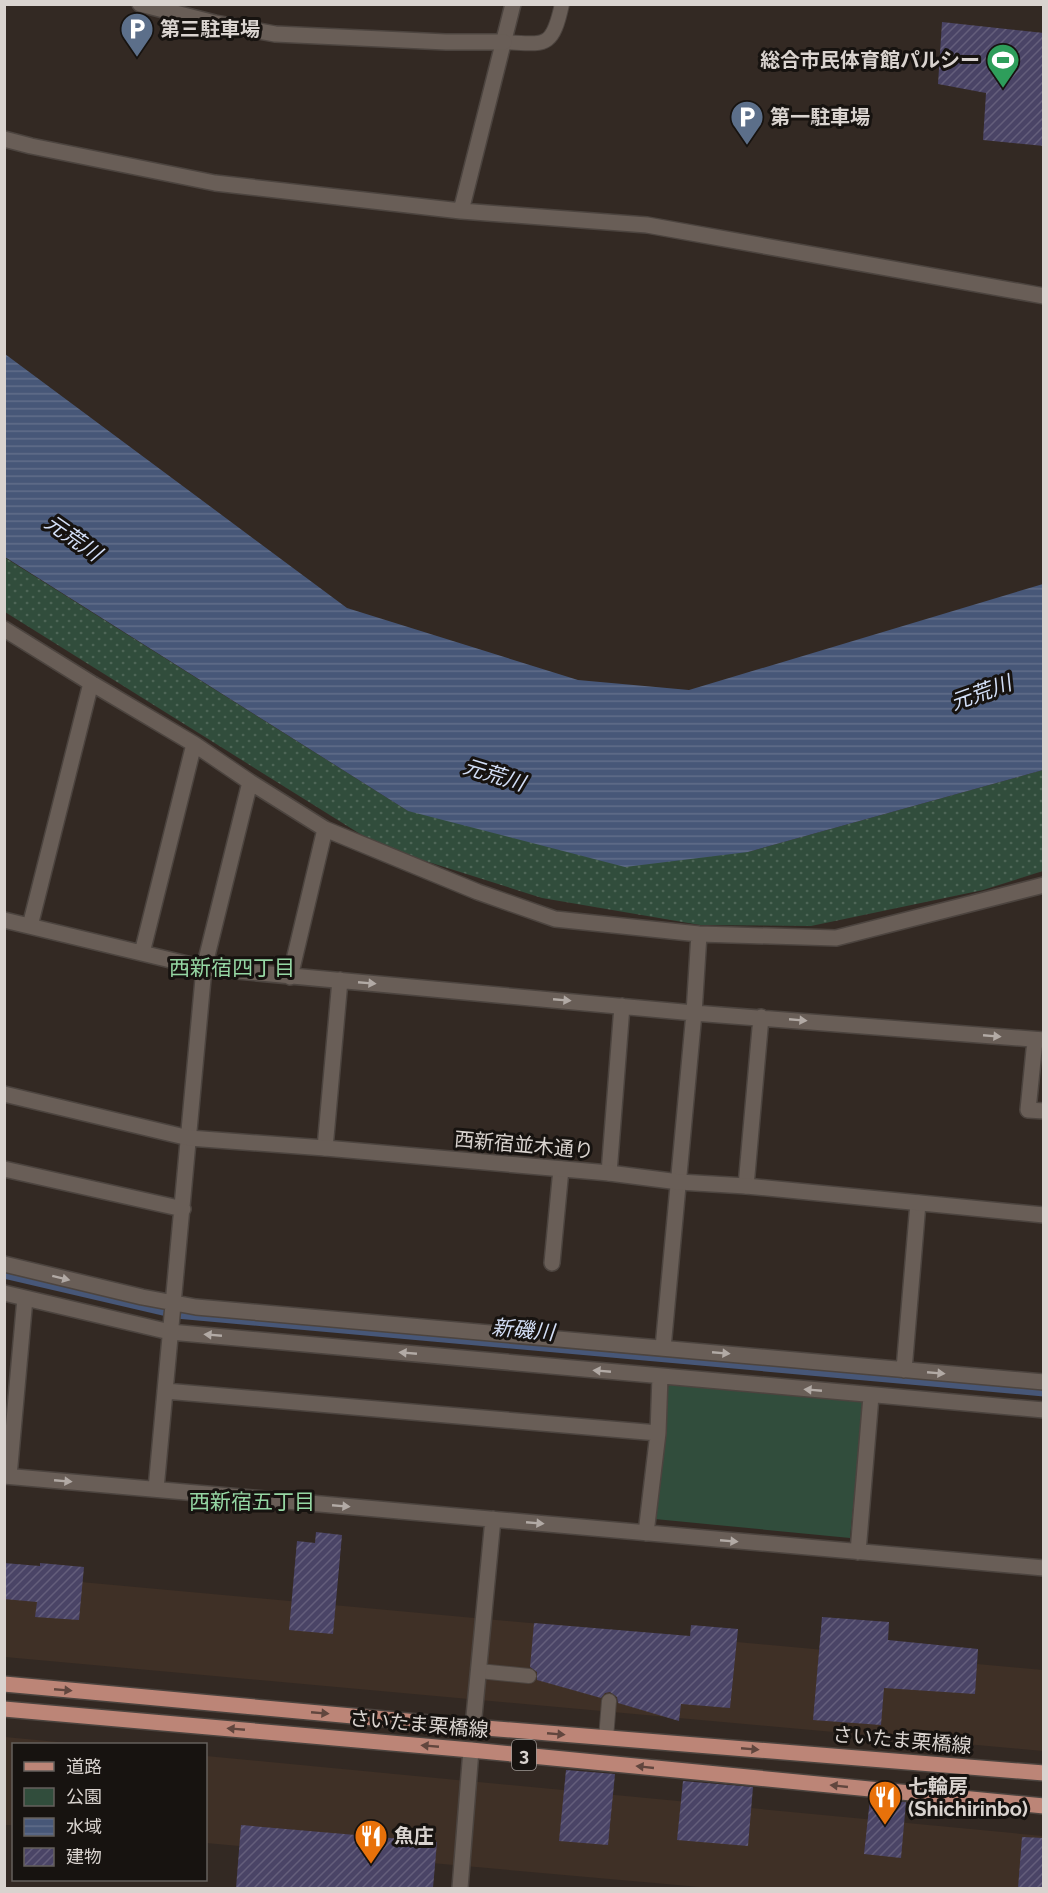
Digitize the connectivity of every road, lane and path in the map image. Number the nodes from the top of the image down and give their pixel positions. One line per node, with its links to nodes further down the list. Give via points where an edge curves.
1 (140, 4): 4 (street, via 275,34)
2 (513, 4): 4 (street)
3 (562, 4): 4 (lane, via 551,37 540,44)
4 (504, 42): 6 (street)
5 (4, 139): 6 (street, via 215,183)
6 (461, 211): 7 (street, via 647,225)
7 (1044, 296)
8 (4, 629): 9 (street)
9 (91, 683): 10 (street); 15 (street)
10 (194, 744): 11 (street); 17 (street)
11 (250, 782): 12 (street); 18 (street)
12 (325, 828): 16 (street, via 478,892 555,919); 19 (street)
13 (1044, 885): 16 (street, via 836,938)
14 (4, 920): 15 (street)
15 (30, 926): 17 (street)
16 (699, 934): 22 (street)
17 (142, 953): 18 (street)
18 (204, 968): 19 (street); 27 (street)
19 (290, 977): 20 (street)
20 (340, 980): 21 (street, one-way to 21); 28 (street)
21 (622, 1006): 22 (street); 31 (street)
22 (694, 1013): 23 (street); 32 (street)
23 (761, 1017): 24 (street, one-way to 24); 33 (street)
24 (1039, 1040): 26 (street, via 1028,1110)
25 (4, 1094): 27 (street, 西新宿並木通り)
26 (1044, 1111)
27 (189, 1138): 28 (street, 西新宿並木通り); 35 (street)
28 (325, 1148): 30 (street, 西新宿並木通り)
29 (4, 1169): 35 (street)
30 (561, 1169): 31 (street, 西新宿並木通り); 37 (street)
31 (609, 1173): 32 (street, 西新宿並木通り)
32 (679, 1182): 33 (street, 西新宿並木通り); 43 (street)
33 (746, 1186): 34 (street, 西新宿並木通り)
34 (918, 1203): 36 (street, 西新宿並木通り); 44 (street)
35 (183, 1209): 41 (street)
36 (1044, 1215)
37 (552, 1263)
38 (4, 1264): 41 (street, one-way to 41)
39 (4, 1293): 40 (street)
40 (25, 1298): 42 (street); 51 (street)
41 (173, 1302): 42 (street); 43 (street)
42 (170, 1332): 45 (street, one-way to 42); 47 (street)
43 (663, 1348): 44 (street, one-way to 44)
44 (904, 1370): 46 (street, one-way to 46)
45 (660, 1376): 48 (street, one-way to 45); 50 (street)
46 (1044, 1382)
47 (165, 1391): 50 (street); 52 (street)
48 (871, 1396): 49 (street); 55 (street)
49 (1044, 1410)
50 (658, 1433): 54 (street)
51 (7, 1476): 52 (street, one-way to 52)
52 (156, 1489): 53 (street, one-way to 53)
53 (493, 1519): 54 (street, one-way to 54); 57 (street)
54 (646, 1533): 55 (street, one-way to 55)
55 (858, 1552): 56 (street)
56 (1044, 1568)
57 (479, 1671): 58 (lane); 62 (street)
58 (529, 1676)
59 (4, 1684): 62 (main road, さいたま栗橋線 / 3, one-way to 62)
60 (609, 1701): 63 (lane)
61 (4, 1709): 64 (main road, さいたま栗橋線 / 3, one-way to 61)
62 (473, 1727): 63 (main road, さいたま栗橋線 / 3, one-way to 63)
63 (606, 1738): 65 (main road, さいたま栗橋線 / 3, one-way to 65)
64 (471, 1750): 66 (main road, さいたま栗橋線 / 3, one-way to 64); 67 (street)
65 (1044, 1773)
66 (1044, 1806)
67 (460, 1888)

